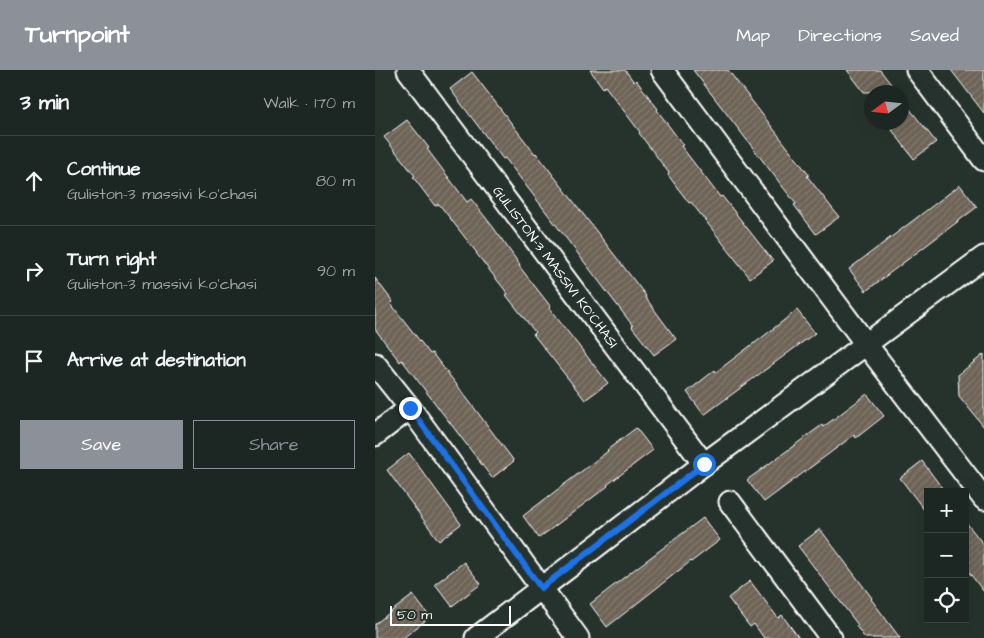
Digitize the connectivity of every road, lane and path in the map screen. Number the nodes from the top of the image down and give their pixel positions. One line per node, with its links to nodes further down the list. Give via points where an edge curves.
1 (408, 70): 10 (street, GULISTON-3 MASSIVI KO'CHASI)
2 (662, 70): 6 (street)
3 (917, 70): 4 (street)
4 (984, 160)
5 (984, 257): 6 (street)
6 (867, 344): 10 (street); 11 (street)
7 (375, 364): 8 (street)
8 (410, 408): 9 (street); 13 (street)
9 (375, 435)
10 (704, 464): 13 (street)
11 (984, 499)
12 (729, 502): 16 (street)
13 (541, 588): 14 (street); 15 (street)
14 (476, 638)
15 (578, 638)
16 (831, 638)

